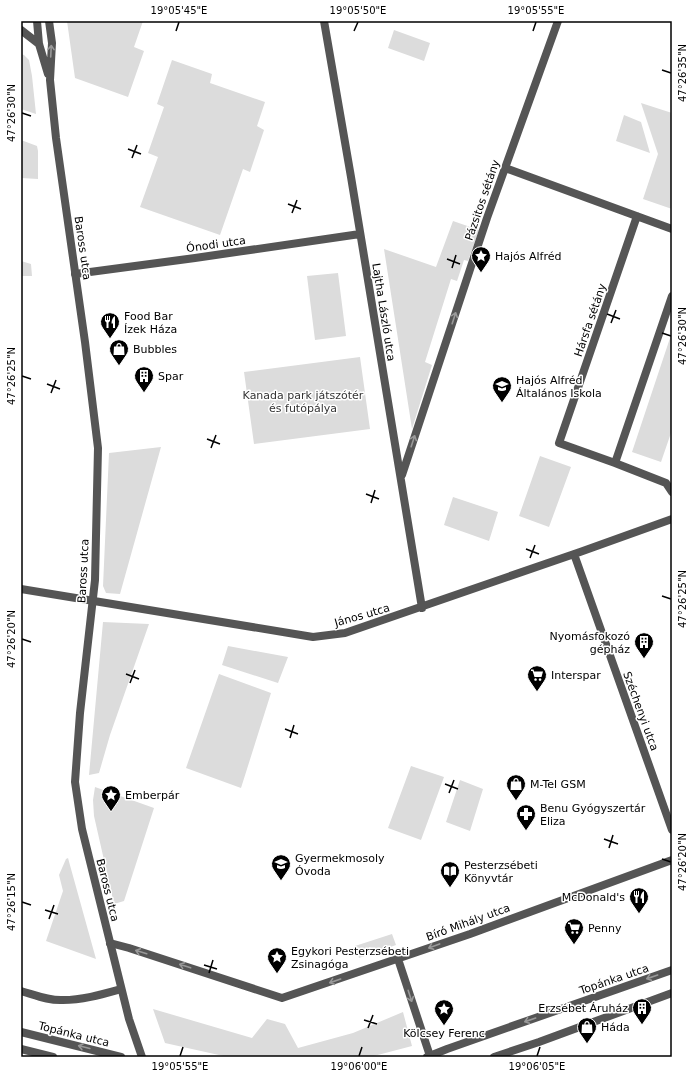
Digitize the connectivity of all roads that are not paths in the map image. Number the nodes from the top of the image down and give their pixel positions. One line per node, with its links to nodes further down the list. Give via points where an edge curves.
1 (37, 21): 6 (street, Baross utca)
2 (48, 21): 7 (street, Baross utca, one-way to 2, via 52,43)
3 (324, 21): 11 (street, Lajtha László utca)
4 (558, 21): 8 (street, Pázsitos sétány)
5 (21, 30): 6 (street)
6 (39, 44): 7 (street, Baross utca)
7 (50, 80): 12 (street, Baross utca)
8 (505, 168): 9 (street); 15 (street, Pázsitos sétány, one-way to 8)
9 (637, 216): 10 (street); 14 (street, Hársfa sétány, via 559,443)
10 (672, 229)
11 (360, 234): 12 (street, Ónodi utca); 15 (street, Lajtha László utca)
12 (75, 274): 20 (street, Baross utca, via 98,448)
13 (672, 296): 14 (street)
14 (615, 462): 16 (street, Hársfa sétány, via 666,483)
15 (401, 478): 21 (street, Lajtha László utca)
16 (672, 492)
17 (672, 519): 18 (street, János utca)
18 (574, 554): 21 (street, János utca); 22 (street, Széchenyi utca)
19 (21, 589): 20 (street, János utca)
20 (93, 600): 21 (street, János utca, via 313,636 345,633); 24 (street, Baross utca, via 75,782 82,829)
21 (422, 608)
22 (672, 830)
23 (672, 860): 25 (street, Bíró Mihály utca, one-way to 25)
24 (110, 943): 25 (street, Bíró Mihály utca, one-way to 24, via 282,998); 27 (street, Baross utca)
25 (398, 959): 32 (street, one-way to 32)
26 (672, 970): 32 (street, Topánka utca, one-way to 32)
27 (121, 988): 28 (street, via 87,997 62,1000); 35 (street, Baross utca)
28 (21, 991)
29 (672, 993): 36 (street)
30 (21, 1032): 34 (street, Topánka utca, one-way to 30)
31 (21, 1049): 33 (street)
32 (429, 1056)
33 (53, 1057)
34 (121, 1057)
35 (142, 1057)
36 (494, 1057)

